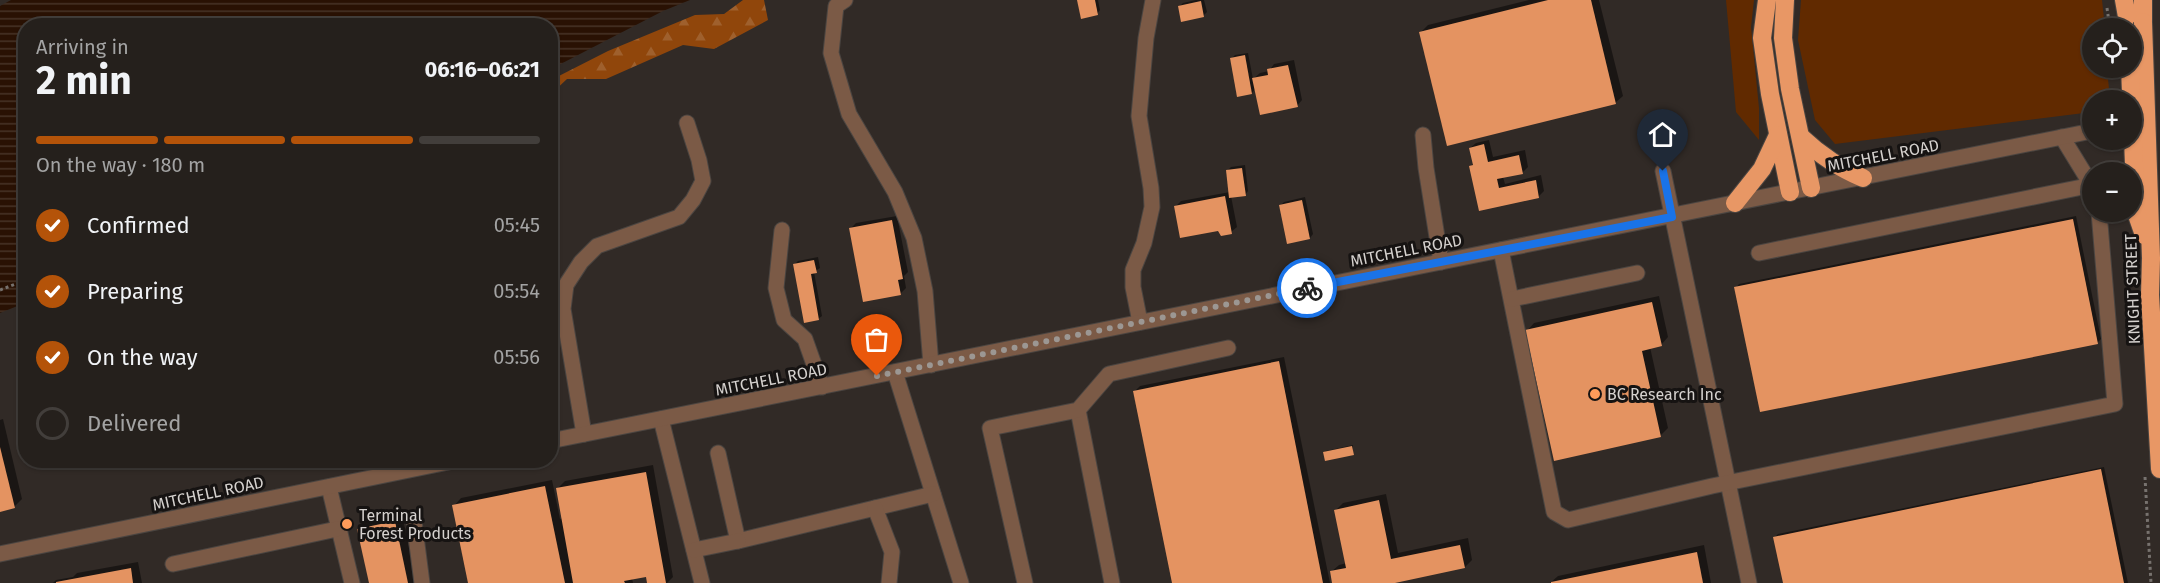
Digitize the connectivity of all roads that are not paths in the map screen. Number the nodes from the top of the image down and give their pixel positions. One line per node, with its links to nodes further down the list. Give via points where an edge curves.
1 (844, 0): 37 (street, via 836,6 831,53 849,114 895,192 914,238 925,291)
2 (1153, 0): 35 (street, via 1139,116 1152,207 1133,270)
3 (1767, 0): 16 (highway, via 1762,38)
4 (1785, 0): 18 (highway, via 1783,38)
5 (2124, 0): 7 (highway)
6 (2143, 0): 8 (highway, KNIGHT STREET)
7 (2131, 18)
8 (2136, 18)
9 (2130, 78): 31 (highway, bridge, via 2136,212)
10 (2137, 78): 31 (highway, KNIGHT STREET, bridge)
11 (2160, 117): 12 (street)
12 (2142, 121)
13 (687, 123): 42 (street, via 702,182 693,200 680,217 597,246 566,285 563,309)
14 (2082, 133): 17 (street, MITCHELL ROAD)
15 (1423, 135): 32 (street)
16 (1778, 135): 24 (highway); 25 (highway, via 1762,169)
17 (2062, 137): 19 (street); 21 (street, MITCHELL ROAD)
18 (1802, 138): 21 (highway, via 1820,155); 23 (highway)
19 (2082, 169)
20 (1663, 171): 26 (street)
21 (1863, 178): 23 (street, MITCHELL ROAD)
22 (2082, 187): 30 (street)
23 (1811, 188): 24 (street, MITCHELL ROAD)
24 (1790, 192): 25 (street, MITCHELL ROAD)
25 (1735, 203): 26 (street, MITCHELL ROAD)
26 (1672, 217): 29 (street, MITCHELL ROAD); 47 (street)
27 (2100, 222): 47 (street, via 2115,404)
28 (782, 230): 39 (street, via 776,288 784,320 805,339)
29 (1501, 250): 32 (street, MITCHELL ROAD); 34 (street)
30 (1759, 254)
31 (2151, 258): 46 (highway, KNIGHT STREET)
32 (1441, 262): 35 (street, MITCHELL ROAD)
33 (1637, 273): 34 (street)
34 (1512, 299): 47 (street, via 1554,512 1568,520)
35 (1140, 322): 37 (street, MITCHELL ROAD)
36 (1228, 348): 40 (street, via 1109,374)
37 (931, 365): 38 (street, MITCHELL ROAD)
38 (895, 372): 39 (street, MITCHELL ROAD); 49 (street)
39 (822, 387): 41 (street, MITCHELL ROAD)
40 (1078, 410): 62 (street, via 990,428); 63 (street)
41 (661, 419): 42 (street, MITCHELL ROAD); 54 (street)
42 (585, 435): 43 (street, MITCHELL ROAD)
43 (558, 440)
44 (718, 453): 53 (street)
45 (420, 468): 48 (street, MITCHELL ROAD)
46 (2160, 469)
47 (1728, 483): 64 (street)
48 (329, 487): 52 (street); 55 (street, MITCHELL ROAD)
49 (933, 494): 50 (street); 61 (street)
50 (875, 508): 53 (street); 60 (street, via 892,552)
51 (414, 521): 58 (street)
52 (337, 529): 56 (street); 57 (street)
53 (738, 541): 54 (street)
54 (694, 550): 59 (street)
55 (0, 554)
56 (173, 564)
57 (352, 583)
58 (422, 583)
59 (702, 583)
60 (889, 583)
61 (961, 583)
62 (1025, 583)
63 (1112, 583)
64 (1749, 583)

